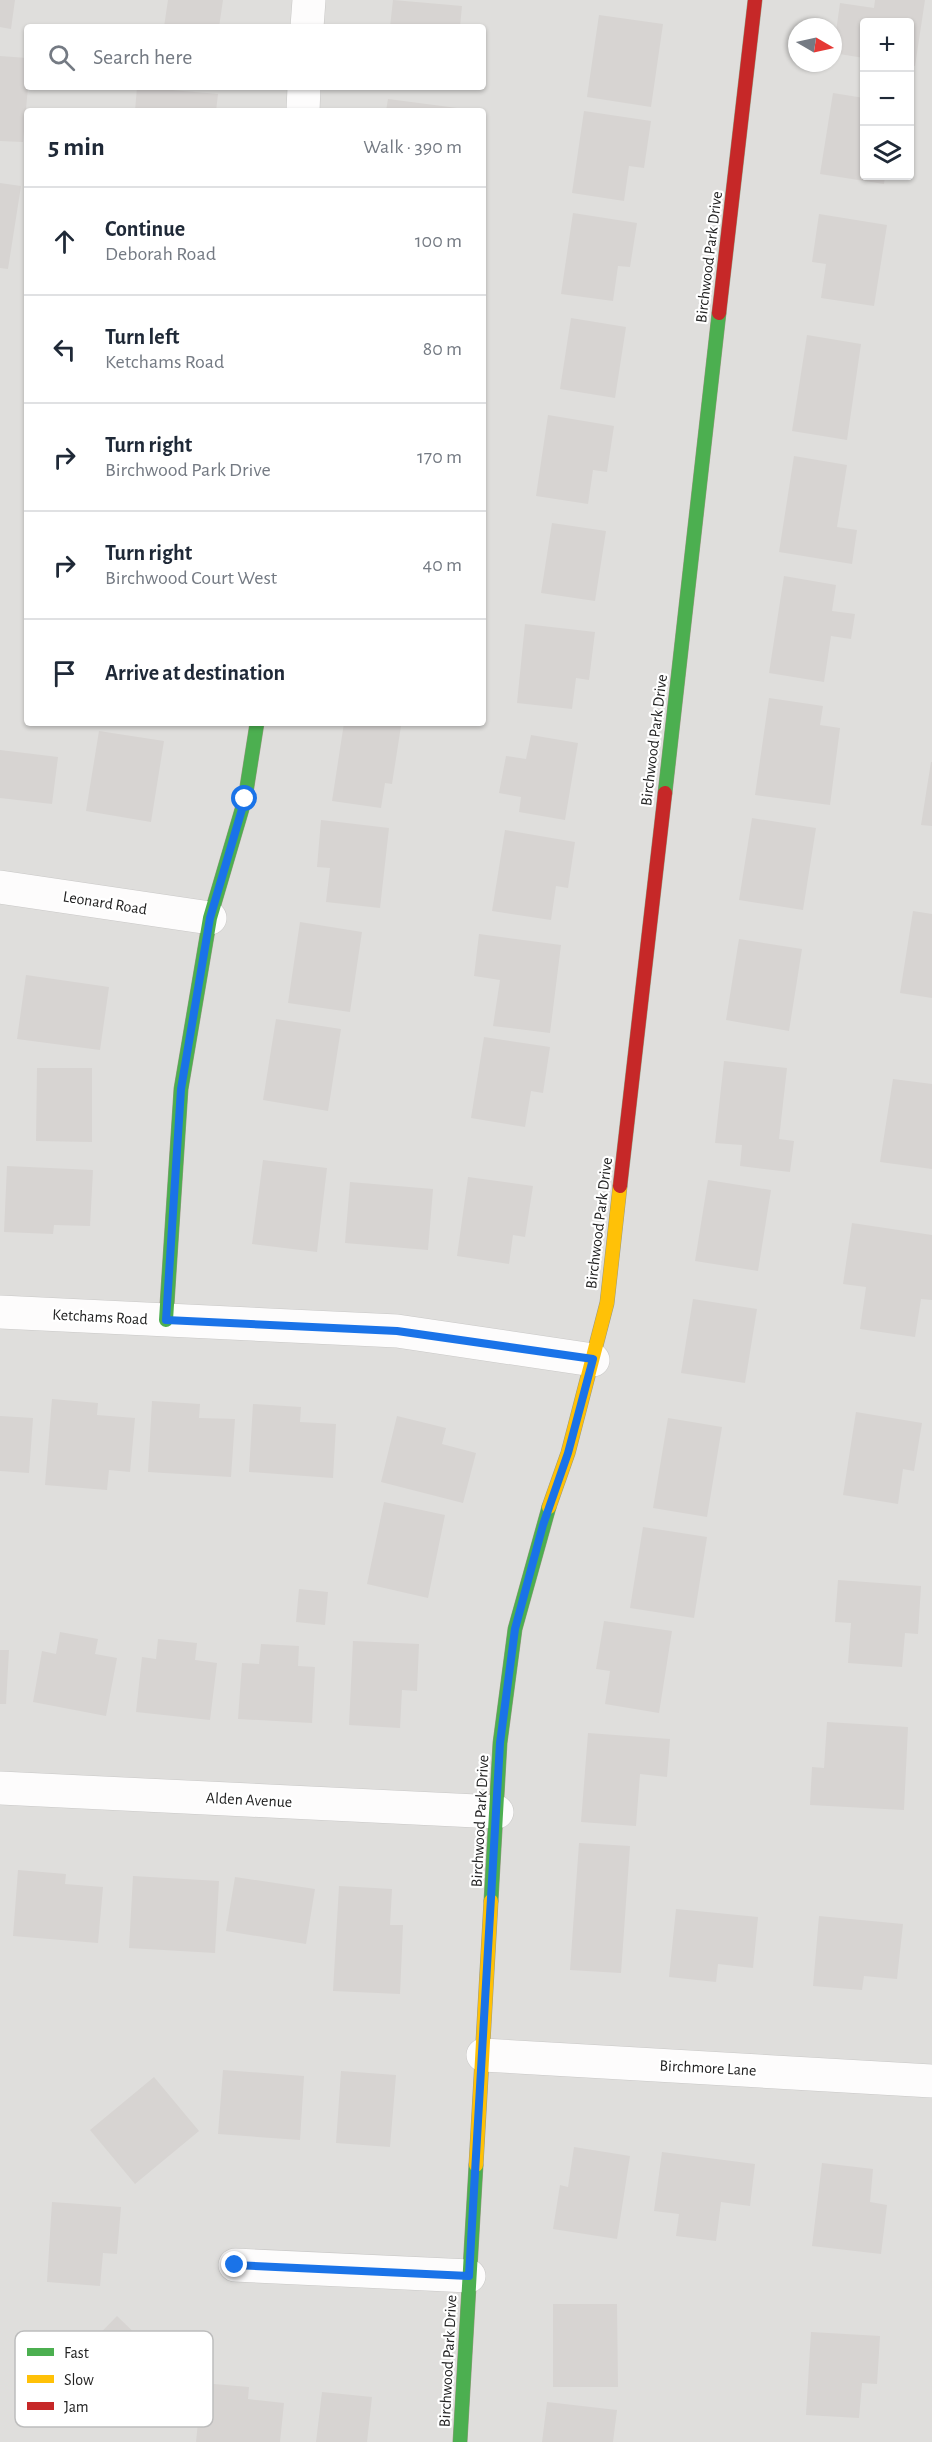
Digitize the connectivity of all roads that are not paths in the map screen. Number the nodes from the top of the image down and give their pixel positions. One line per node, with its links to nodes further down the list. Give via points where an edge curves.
1 (309, 0): 3 (street)
2 (755, 0): 11 (street, Birchwood Park Drive, via 607,1303)
3 (308, 24)
4 (304, 90): 5 (street)
5 (303, 108)
6 (257, 726): 8 (street, via 245,799)
7 (0, 887): 8 (street, Leonard Road)
8 (210, 918): 10 (street, via 181,1089)
9 (0, 1312): 10 (street, Ketchams Road)
10 (166, 1320): 11 (street, Ketchams Road, via 397,1331)
11 (593, 1359): 13 (street, Birchwood Park Drive, via 515,1629 500,1743)
12 (0, 1788): 13 (street, Alden Avenue)
13 (497, 1812): 14 (street, Birchwood Park Drive)
14 (483, 2055): 15 (street, Birchmore Lane); 17 (street, Birchwood Park Drive)
15 (932, 2081)
16 (235, 2265): 17 (street)
17 (469, 2276): 18 (street, Birchwood Park Drive)
18 (460, 2442)

